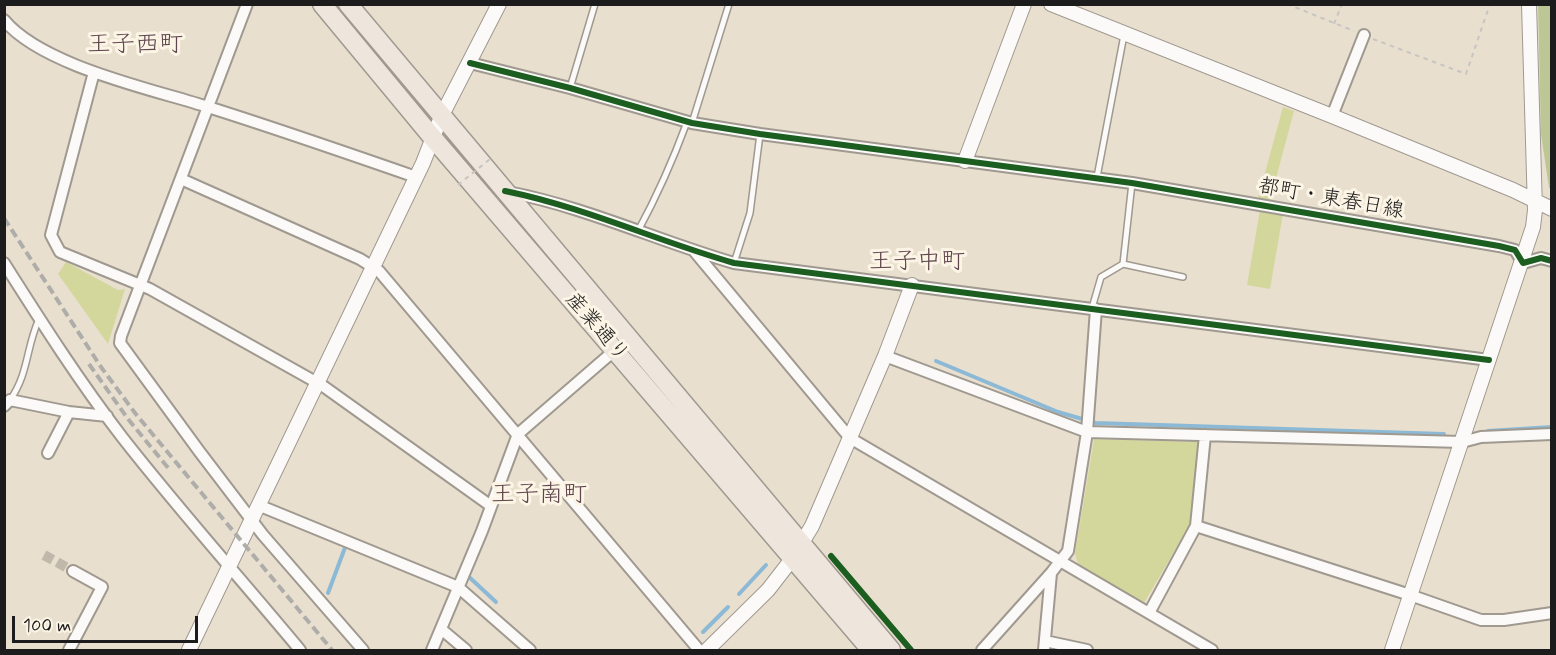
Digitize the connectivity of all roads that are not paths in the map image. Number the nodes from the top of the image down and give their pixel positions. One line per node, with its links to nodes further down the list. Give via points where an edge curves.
1 (247, 4): 16 (street)
2 (322, 4): 21 (highway, 産業通り)
3 (348, 4): 18 (highway, 産業通り)
4 (499, 4): 13 (street)
5 (595, 4): 15 (lane)
6 (729, 4): 19 (lane)
7 (1024, 4): 22 (street)
8 (1051, 4): 11 (street)
9 (1529, 4): 28 (street)
10 (4, 20): 14 (street, via 38,47)
11 (1124, 33): 17 (street); 24 (lane)
12 (1364, 35): 17 (street)
13 (470, 63): 15 (street, 都町・東春日線); 18 (street)
14 (94, 72): 16 (street); 39 (street, via 51,235 65,256)
15 (570, 88): 19 (street, 都町・東春日線)
16 (209, 107): 23 (street); 25 (street)
17 (1332, 116): 28 (street)
18 (441, 117): 21 (street); 27 (highway, 産業通り)
19 (689, 123): 20 (street, 都町・東春日線); 30 (lane)
20 (760, 134): 22 (street, 都町・東春日線); 34 (lane, via 750,213)
21 (433, 138): 23 (street); 43 (highway, 産業通り)
22 (964, 161): 24 (street, 都町・東春日線)
23 (416, 177): 37 (street)
24 (1097, 177): 26 (street, 都町・東春日線)
25 (181, 179): 37 (street); 39 (street)
26 (1132, 183): 35 (street, 都町・東春日線, via 1499,246 1515,250); 36 (lane)
27 (505, 191): 30 (street, via 577,209); 61 (highway, 産業通り)
28 (1534, 199): 29 (street); 35 (street, via 1533,227)
29 (1551, 208)
30 (638, 231): 31 (street)
31 (695, 252): 34 (street); 54 (street)
32 (1551, 261): 35 (street, via 1541,258)
33 (4, 263): 42 (street)
34 (734, 263): 40 (street)
35 (1523, 263): 45 (street)
36 (1123, 264): 38 (lane); 41 (lane, via 1101,277)
37 (372, 266): 46 (street); 51 (street)
38 (1183, 277)
39 (140, 285): 46 (street); 59 (street, via 121,336 122,347)
40 (912, 285): 41 (street); 44 (street)
41 (1094, 309): 45 (street); 50 (street)
42 (39, 319): 47 (lane, via 26,368); 49 (street)
43 (615, 350): 51 (street); 61 (highway, 産業通り)
44 (885, 356): 50 (street); 54 (street)
45 (1489, 360): 55 (street)
46 (316, 383): 57 (street); 58 (street)
47 (7, 403): 48 (street)
48 (69, 412): 49 (street); 56 (street)
49 (107, 416): 63 (street)
50 (1088, 432): 53 (street); 62 (street, via 1068,551)
51 (518, 434): 58 (street); 80 (street)
52 (1551, 434): 55 (street, via 1481,437)
53 (1204, 435): 55 (street); 60 (street)
54 (850, 438): 61 (street); 62 (street)
55 (1462, 442): 67 (street)
56 (48, 453)
57 (258, 505): 59 (street); 66 (street)
58 (491, 506): 66 (street)
59 (252, 520): 63 (street); 76 (street)
60 (1196, 525): 67 (street); 68 (street)
61 (797, 552): 81 (street, via 768,590); 82 (highway, 産業通り); 83 (highway, 産業通り)
62 (1060, 562): 65 (street); 68 (street)
63 (230, 566): 74 (street); 75 (street)
64 (73, 571): 73 (street, via 102,587)
65 (1051, 573): 71 (street); 84 (street)
66 (458, 587): 70 (street); 79 (street)
67 (1410, 595): 69 (street, via 1481,620); 87 (street)
68 (1149, 613): 72 (street)
69 (1551, 613)
70 (441, 629): 77 (street); 78 (street)
71 (1044, 646): 85 (street)
72 (1195, 646): 86 (street)
73 (69, 651)
74 (189, 651)
75 (300, 651)
76 (363, 651)
77 (432, 651)
78 (466, 651)
79 (530, 651)
80 (699, 651)
81 (707, 651)
82 (871, 651)
83 (891, 651)
84 (982, 651)
85 (1087, 651)
86 (1212, 651)
87 (1392, 651)

